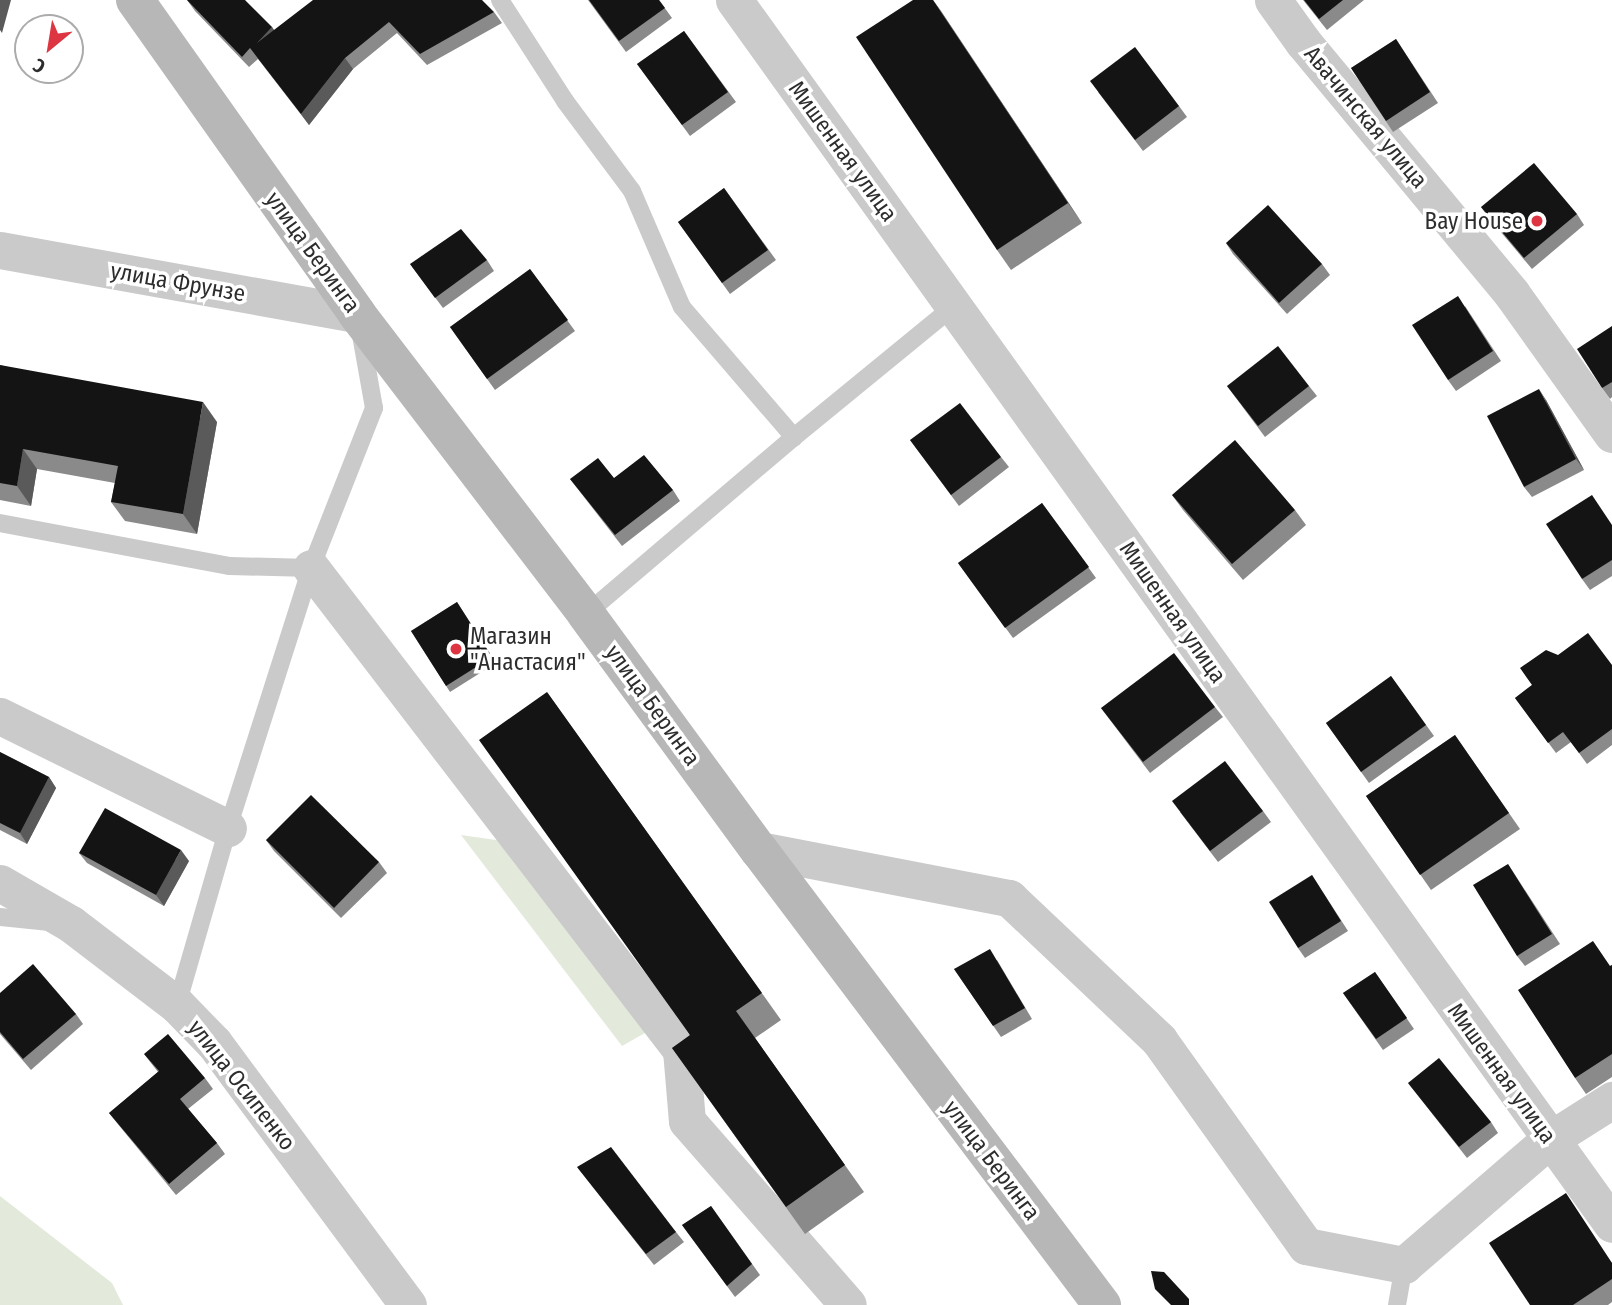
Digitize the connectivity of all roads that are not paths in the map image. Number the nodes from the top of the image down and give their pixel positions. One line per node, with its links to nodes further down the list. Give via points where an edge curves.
1 (135, 0): 7 (main road, улица Беринга)
2 (500, 0): 9 (lane, via 565,101 632,191 682,307)
3 (734, 0): 6 (street, Мишенная улица)
4 (1273, 0): 8 (street, Авачинская улица, via 1512,294)
5 (0, 250): 7 (street, улица Фрунзе)
6 (955, 305): 9 (lane); 21 (street, Мишенная улица)
7 (357, 314): 11 (lane, via 374,408); 12 (main road, улица Беринга)
8 (1612, 434)
9 (793, 437): 12 (lane)
10 (0, 523): 11 (lane, via 230,566)
11 (312, 568): 14 (lane); 25 (street, via 681,1050 687,1121)
12 (586, 614): 15 (main road, улица Беринга)
13 (0, 716): 14 (street)
14 (228, 828): 19 (lane)
15 (759, 849): 23 (street, via 1009,898 1159,1040 1306,1246); 26 (main road, улица Беринга)
16 (0, 883): 18 (street, улица Осипенко)
17 (0, 917): 18 (lane)
18 (71, 924): 19 (street, улица Осипенко)
19 (177, 1005): 24 (street, улица Осипенко, via 214,1043)
20 (1612, 1100): 21 (street)
21 (1549, 1140): 22 (street, Мишенная улица); 23 (street)
22 (1612, 1224)
23 (1404, 1265): 27 (lane)
24 (408, 1305)
25 (848, 1305)
26 (1102, 1305)
27 (1396, 1305)

